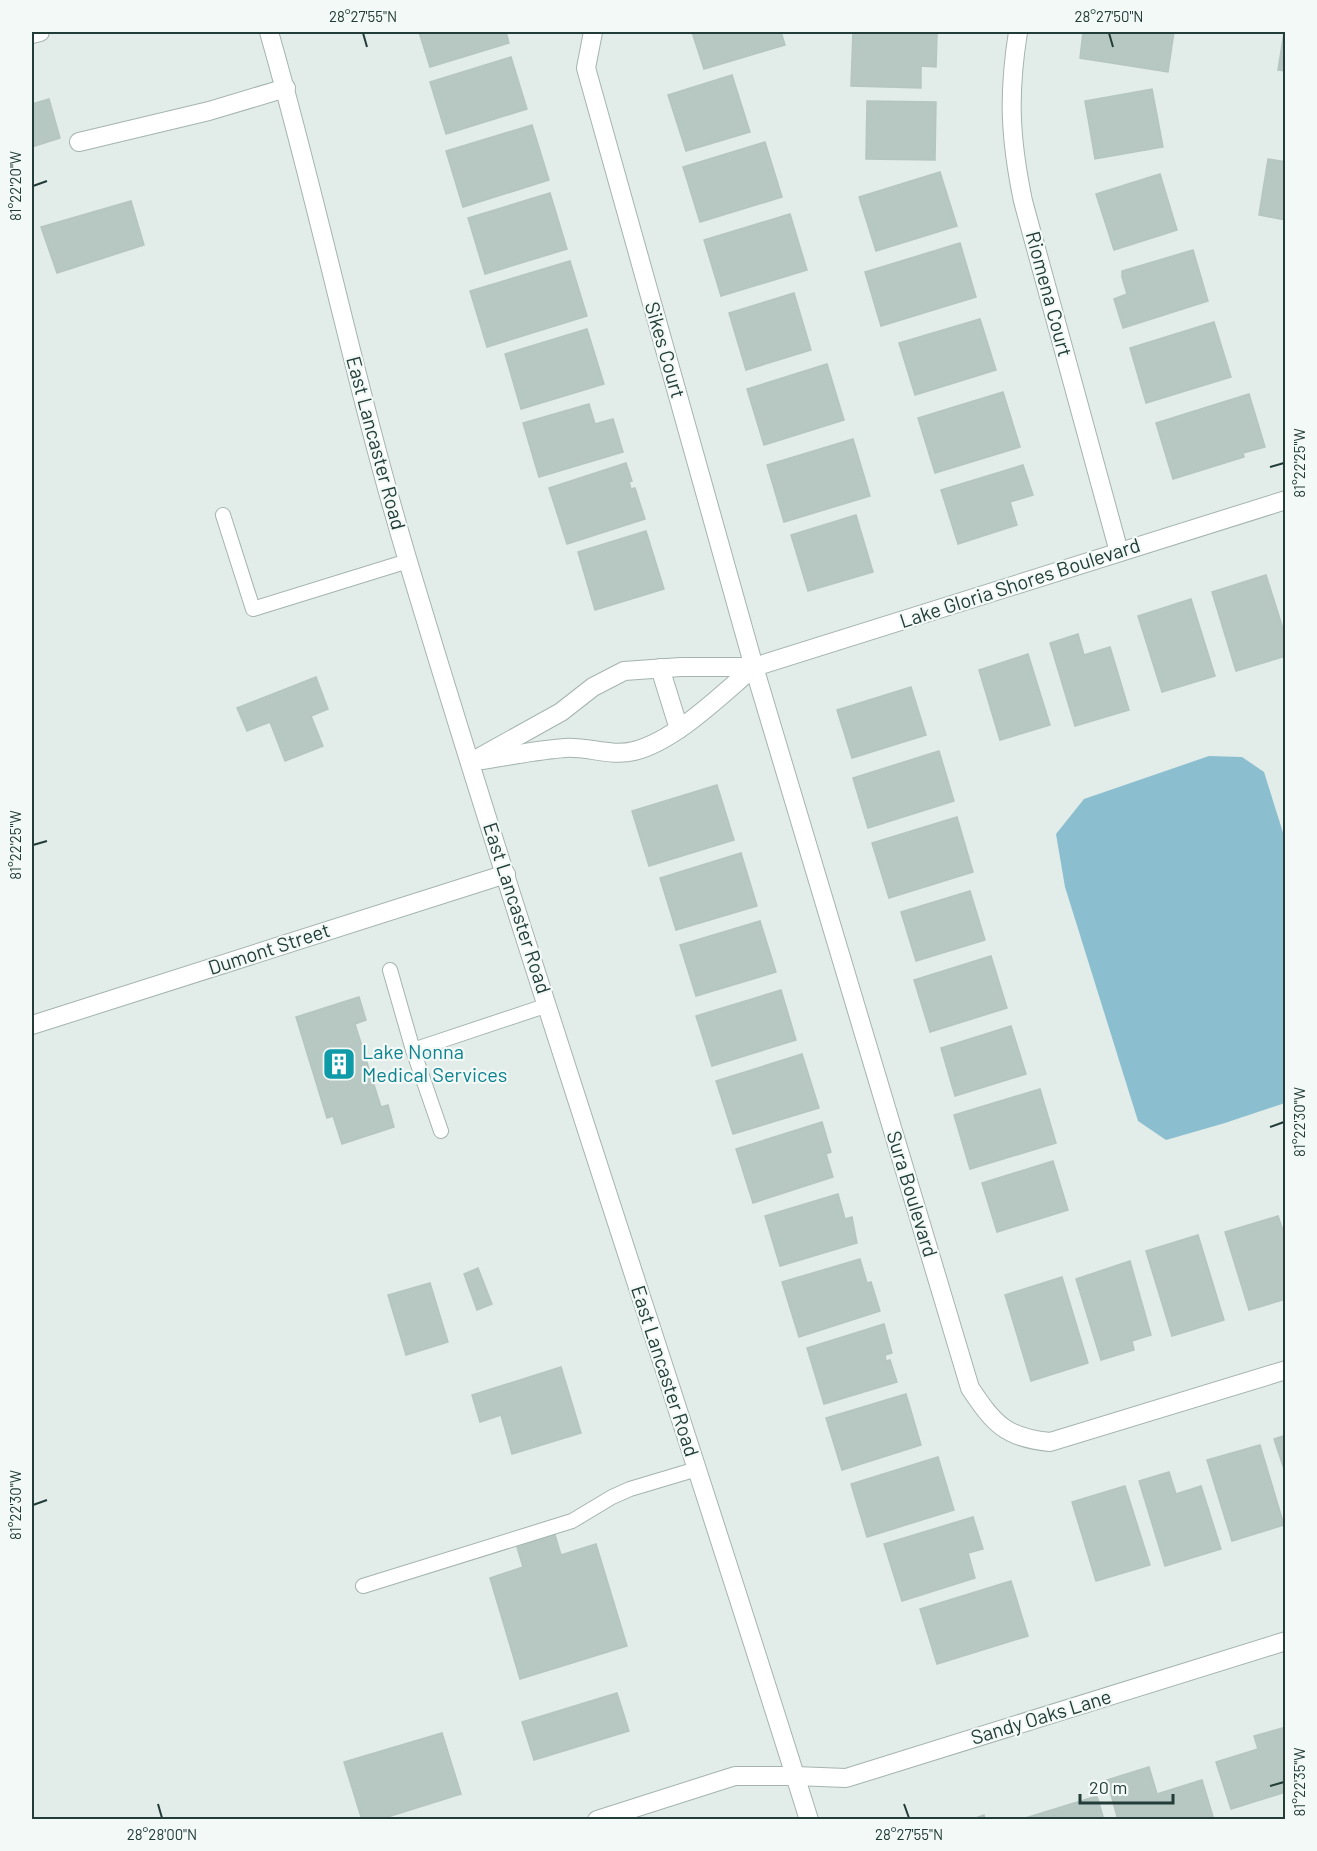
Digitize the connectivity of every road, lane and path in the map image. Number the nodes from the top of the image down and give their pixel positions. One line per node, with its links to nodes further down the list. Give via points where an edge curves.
1 (40, 32): 5 (street)
2 (269, 32): 6 (street, East Lancaster Road)
3 (593, 32): 12 (street, Sikes Court, via 586,68)
4 (1018, 32): 10 (street, Riomena Court, via 1012,67 1014,157)
5 (32, 34)
6 (286, 88): 7 (street); 11 (street, East Lancaster Road)
7 (80, 142)
8 (1286, 500): 10 (street, Lake Gloria Shores Boulevard)
9 (223, 515): 11 (lane, via 253,609)
10 (1119, 552): 12 (street, Lake Gloria Shores Boulevard)
11 (408, 561): 15 (street, East Lancaster Road)
12 (754, 667): 13 (street, Lake Gloria Shores Boulevard); 14 (street, Lake Gloria Shores Boulevard); 22 (street, Sura Boulevard, via 970,1388 988,1415 1009,1432 1029,1440 1050,1442)
13 (660, 668): 14 (street); 15 (street, Lake Gloria Shores Boulevard, via 611,676 561,712)
14 (679, 729): 15 (street, Lake Gloria Shores Boulevard, via 659,742 630,752 566,747)
15 (471, 762): 16 (street, East Lancaster Road)
16 (506, 874): 18 (street, East Lancaster Road); 19 (street, Dumont Street)
17 (390, 970): 20 (lane)
18 (548, 1005): 20 (lane); 23 (street, East Lancaster Road)
19 (32, 1025)
20 (413, 1050): 21 (lane)
21 (441, 1131)
22 (1286, 1370)
23 (697, 1469): 24 (lane, via 612,1497 572,1521); 26 (street, East Lancaster Road)
24 (363, 1586)
25 (1286, 1641): 26 (street, Sandy Oaks Lane, via 846,1778)
26 (795, 1776): 27 (street, Sandy Oaks Lane, via 735,1776); 29 (street, East Lancaster Road)
27 (626, 1815): 28 (street, Sandy Oaks Lane)
28 (597, 1820)
29 (809, 1820)

